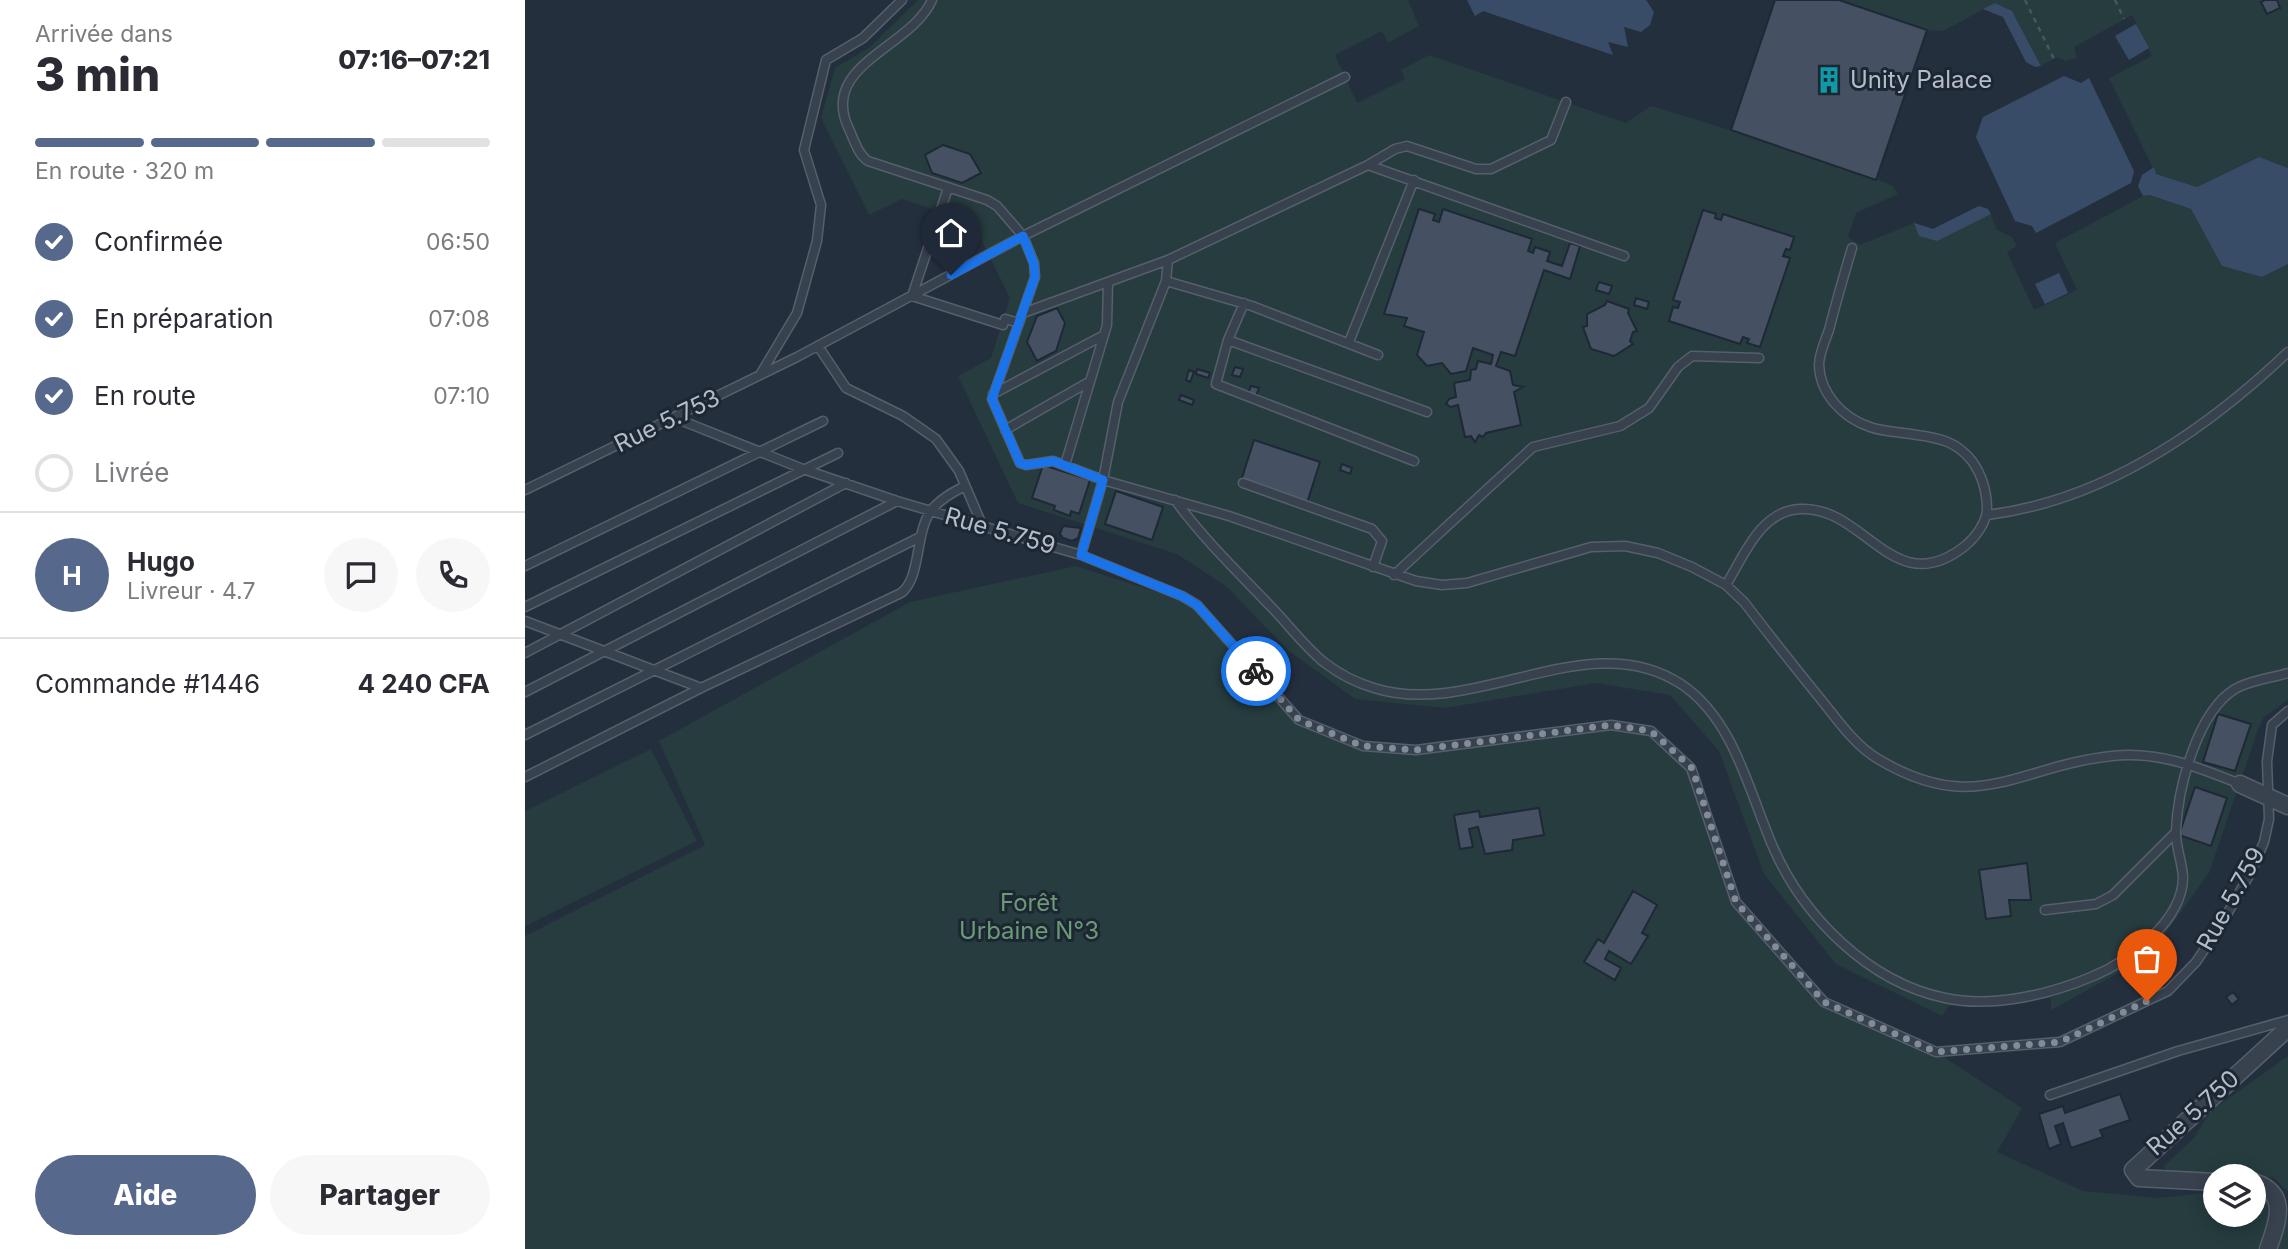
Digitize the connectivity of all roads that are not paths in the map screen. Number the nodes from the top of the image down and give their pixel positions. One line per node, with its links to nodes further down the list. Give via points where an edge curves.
1 (902, 0): 25 (lane, via 863,38 826,61 804,150 821,205 817,241 797,313)
2 (932, 0): 7 (lane, via 919,21 854,73 841,109 868,162)
3 (1345, 77): 8 (lane, Rue 5.753)
4 (1566, 102): 5 (lane, via 1551,140 1491,169 1476,169 1408,146)
5 (1368, 165): 6 (lane); 11 (lane)
6 (1414, 180): 10 (lane); 20 (lane)
7 (948, 188): 8 (lane, via 992,202); 14 (lane)
8 (1023, 236): 14 (lane, Rue 5.753); 16 (lane, via 1035,277)
9 (1852, 248): 45 (lane, via 1819,363 1827,394 1839,409 1869,427 1940,438 1960,448 1982,478)
10 (1624, 256)
11 (1168, 260): 12 (lane); 13 (lane)
12 (1166, 281): 15 (lane); 37 (lane, via 1118,402)
13 (1108, 282): 16 (lane); 18 (lane)
14 (912, 296): 17 (lane); 21 (lane, Rue 5.753)
15 (1244, 303): 19 (lane); 20 (lane)
16 (1023, 313): 17 (lane)
17 (1019, 323): 27 (lane)
18 (1104, 335): 26 (lane); 27 (lane)
19 (1228, 340): 28 (lane); 34 (lane, via 1215,379 1220,387)
20 (1349, 342): 23 (lane)
21 (818, 346): 25 (lane, Rue 5.753); 40 (lane, via 845,388 903,416 936,439)
22 (2288, 352): 45 (lane, via 2206,425 2130,468 2051,503)
23 (1378, 355)
24 (1759, 358): 51 (lane, via 1692,356 1678,367 1649,408 1620,426 1533,447)
25 (760, 374): 29 (lane, Rue 5.753)
26 (1087, 383): 31 (lane); 35 (lane)
27 (993, 394): 31 (lane)
28 (1427, 412)
29 (675, 418): 32 (lane, Rue 5.759); 41 (lane, Rue 5.753)
30 (823, 421): 32 (lane)
31 (1005, 430): 35 (lane, via 1023,465 1045,460)
32 (759, 452): 36 (lane, Rue 5.759); 49 (lane)
33 (838, 453): 36 (lane)
34 (1414, 461)
35 (1065, 465): 37 (lane)
36 (803, 469): 38 (lane, Rue 5.759); 53 (lane)
37 (1103, 480): 42 (lane); 48 (lane)
38 (846, 483): 43 (lane, Rue 5.759); 55 (lane)
39 (1243, 483): 50 (lane, via 1372,529 1382,541)
40 (965, 486): 44 (lane); 46 (lane)
41 (525, 490)
42 (1175, 500): 50 (lane); 69 (lane, via 1195,527 1324,662 1374,689 1445,693 1598,663 1659,670 1686,687 1711,712 1731,745 1775,851 1808,907 1839,942 1871,965 1944,998 2013,999 2060,989 2129,957 2161,926 2180,898 2183,877)
43 (898, 501): 44 (lane, Rue 5.759); 56 (lane)
44 (930, 511): 46 (lane, Rue 5.759); 47 (lane)
45 (1987, 515): 52 (lane, via 1973,540 1951,557 1929,565 1897,558 1822,512 1784,512 1762,527)
46 (983, 527): 48 (lane, Rue 5.759)
47 (918, 538): 58 (lane); 60 (lane, via 912,580 901,593)
48 (1081, 555): 67 (lane, Rue 5.759, via 1197,605 1299,720 1363,746 1416,750 1611,725 1651,731 1692,768 1736,902 1824,1002 1936,1052 2060,1042 2168,991 2196,962 2251,872 2269,819)
49 (525, 566)
50 (1374, 567): 51 (lane)
51 (1394, 575): 52 (lane, via 1443,585 1467,583 1591,547 1625,546 1658,553)
52 (1725, 585): 64 (lane, via 1744,602 1852,737 1877,758 1903,771 1968,789 2112,756 2156,756)
53 (525, 607)
54 (525, 621): 55 (lane)
55 (562, 635): 56 (lane); 57 (lane)
56 (607, 652): 58 (lane); 61 (lane)
57 (525, 653)
58 (655, 670): 60 (lane); 63 (lane)
59 (2288, 673): 64 (lane, via 2237,688 2212,709)
60 (701, 688): 65 (lane)
61 (525, 692)
62 (2288, 711): 67 (lane, Rue 5.759, via 2272,724)
63 (525, 736)
64 (2188, 764): 66 (lane); 69 (lane)
65 (525, 777)
66 (2240, 784): 67 (street)
67 (2268, 795): 68 (street)
68 (2288, 806)
69 (2175, 833): 70 (lane, via 2113,895 2096,904)
70 (2045, 910)
71 (2288, 1020): 73 (lane)
72 (2288, 1028): 74 (street, Rue 5.750, via 2133,1170 2139,1178)
73 (2050, 1095)
74 (2203, 1181)
75 (2266, 1185): 76 (street, via 2281,1200)
76 (2268, 1249)

